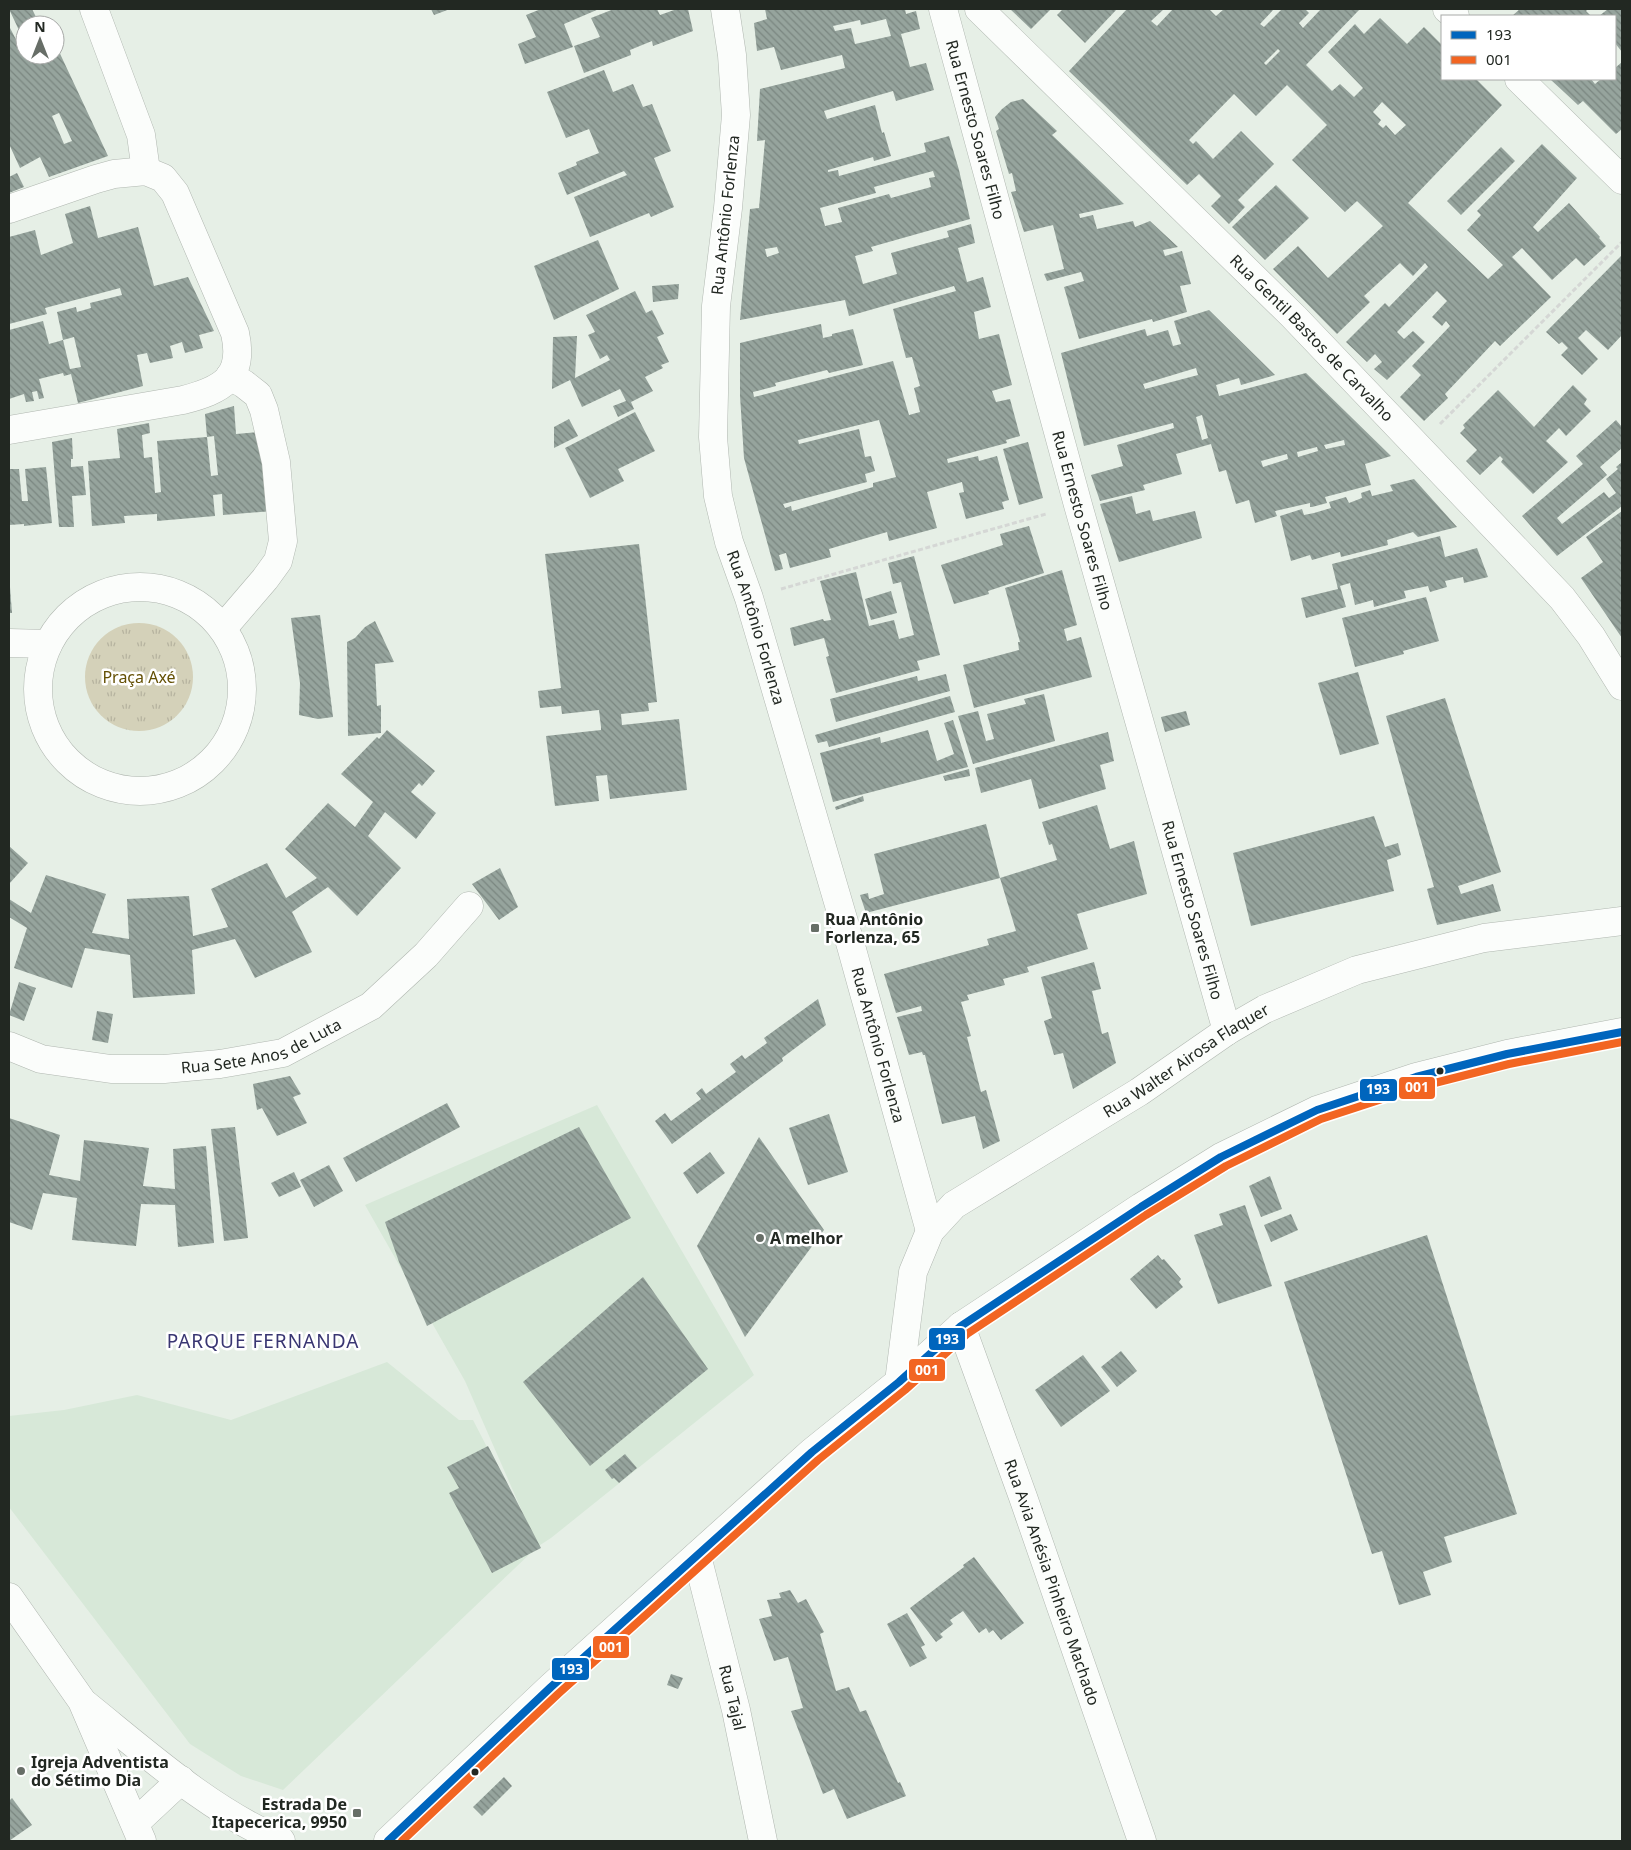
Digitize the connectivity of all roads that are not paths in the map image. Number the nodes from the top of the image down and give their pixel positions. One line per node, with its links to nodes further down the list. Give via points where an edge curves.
1 (94, 9): 6 (street, via 141,135)
2 (725, 9): 20 (street, Rua Antônio Forlenza, via 736,115 716,306 713,437 718,496)
3 (943, 9): 17 (street, Rua Ernesto Soares Filho, via 1078,505)
4 (979, 9): 14 (street, Rua Gentil Bastos de Carvalho, via 1294,317 1562,598 1591,636)
5 (1520, 80): 7 (street)
6 (146, 171): 8 (street, via 96,179); 9 (street, via 163,178 175,193 235,332 238,346 236,364)
7 (1622, 180)
8 (9, 210)
9 (230, 376): 10 (street, via 222,386 208,394); 11 (street, via 258,395 264,410 276,462 283,541 278,561)
10 (9, 430)
11 (223, 628): 13 (street, via 197,604 165,589 130,587 97,596 68,615); 13 (street, via 238,657 243,690 238,723 222,753 197,775 166,788 133,792 100,784 72,766 50,740 39,709 38,675)
12 (9, 643): 13 (street)
13 (48, 644)
14 (1622, 686)
15 (469, 906): 19 (street, Rua Sete Anos de Luta, via 426,955 371,1006 282,1053 220,1064 111,1069 42,1060)
16 (1622, 920): 17 (street, Rua Walter Airosa Flaquer, via 1484,938 1357,970 1265,1009)
17 (1227, 1031): 20 (street, Rua Walter Airosa Flaquer, via 1139,1092 954,1205)
18 (1622, 1032): 21 (street, via 1507,1054 1416,1077 1317,1110 1221,1157)
19 (9, 1046)
20 (930, 1231): 22 (street, Rua Walter Airosa Flaquer, via 913,1272)
21 (961, 1326): 22 (street); 31 (street, Rua Avia Anésia Pinheiro Machado)
22 (899, 1382): 23 (street, via 812,1452)
23 (697, 1556): 29 (street); 30 (street, Rua Tajal, via 736,1710)
24 (9, 1597): 25 (street)
25 (82, 1701): 26 (street); 27 (street)
26 (181, 1780): 27 (street); 28 (street, via 210,1801)
27 (139, 1832)
28 (281, 1841)
29 (388, 1841)
30 (762, 1841)
31 (1142, 1841)

